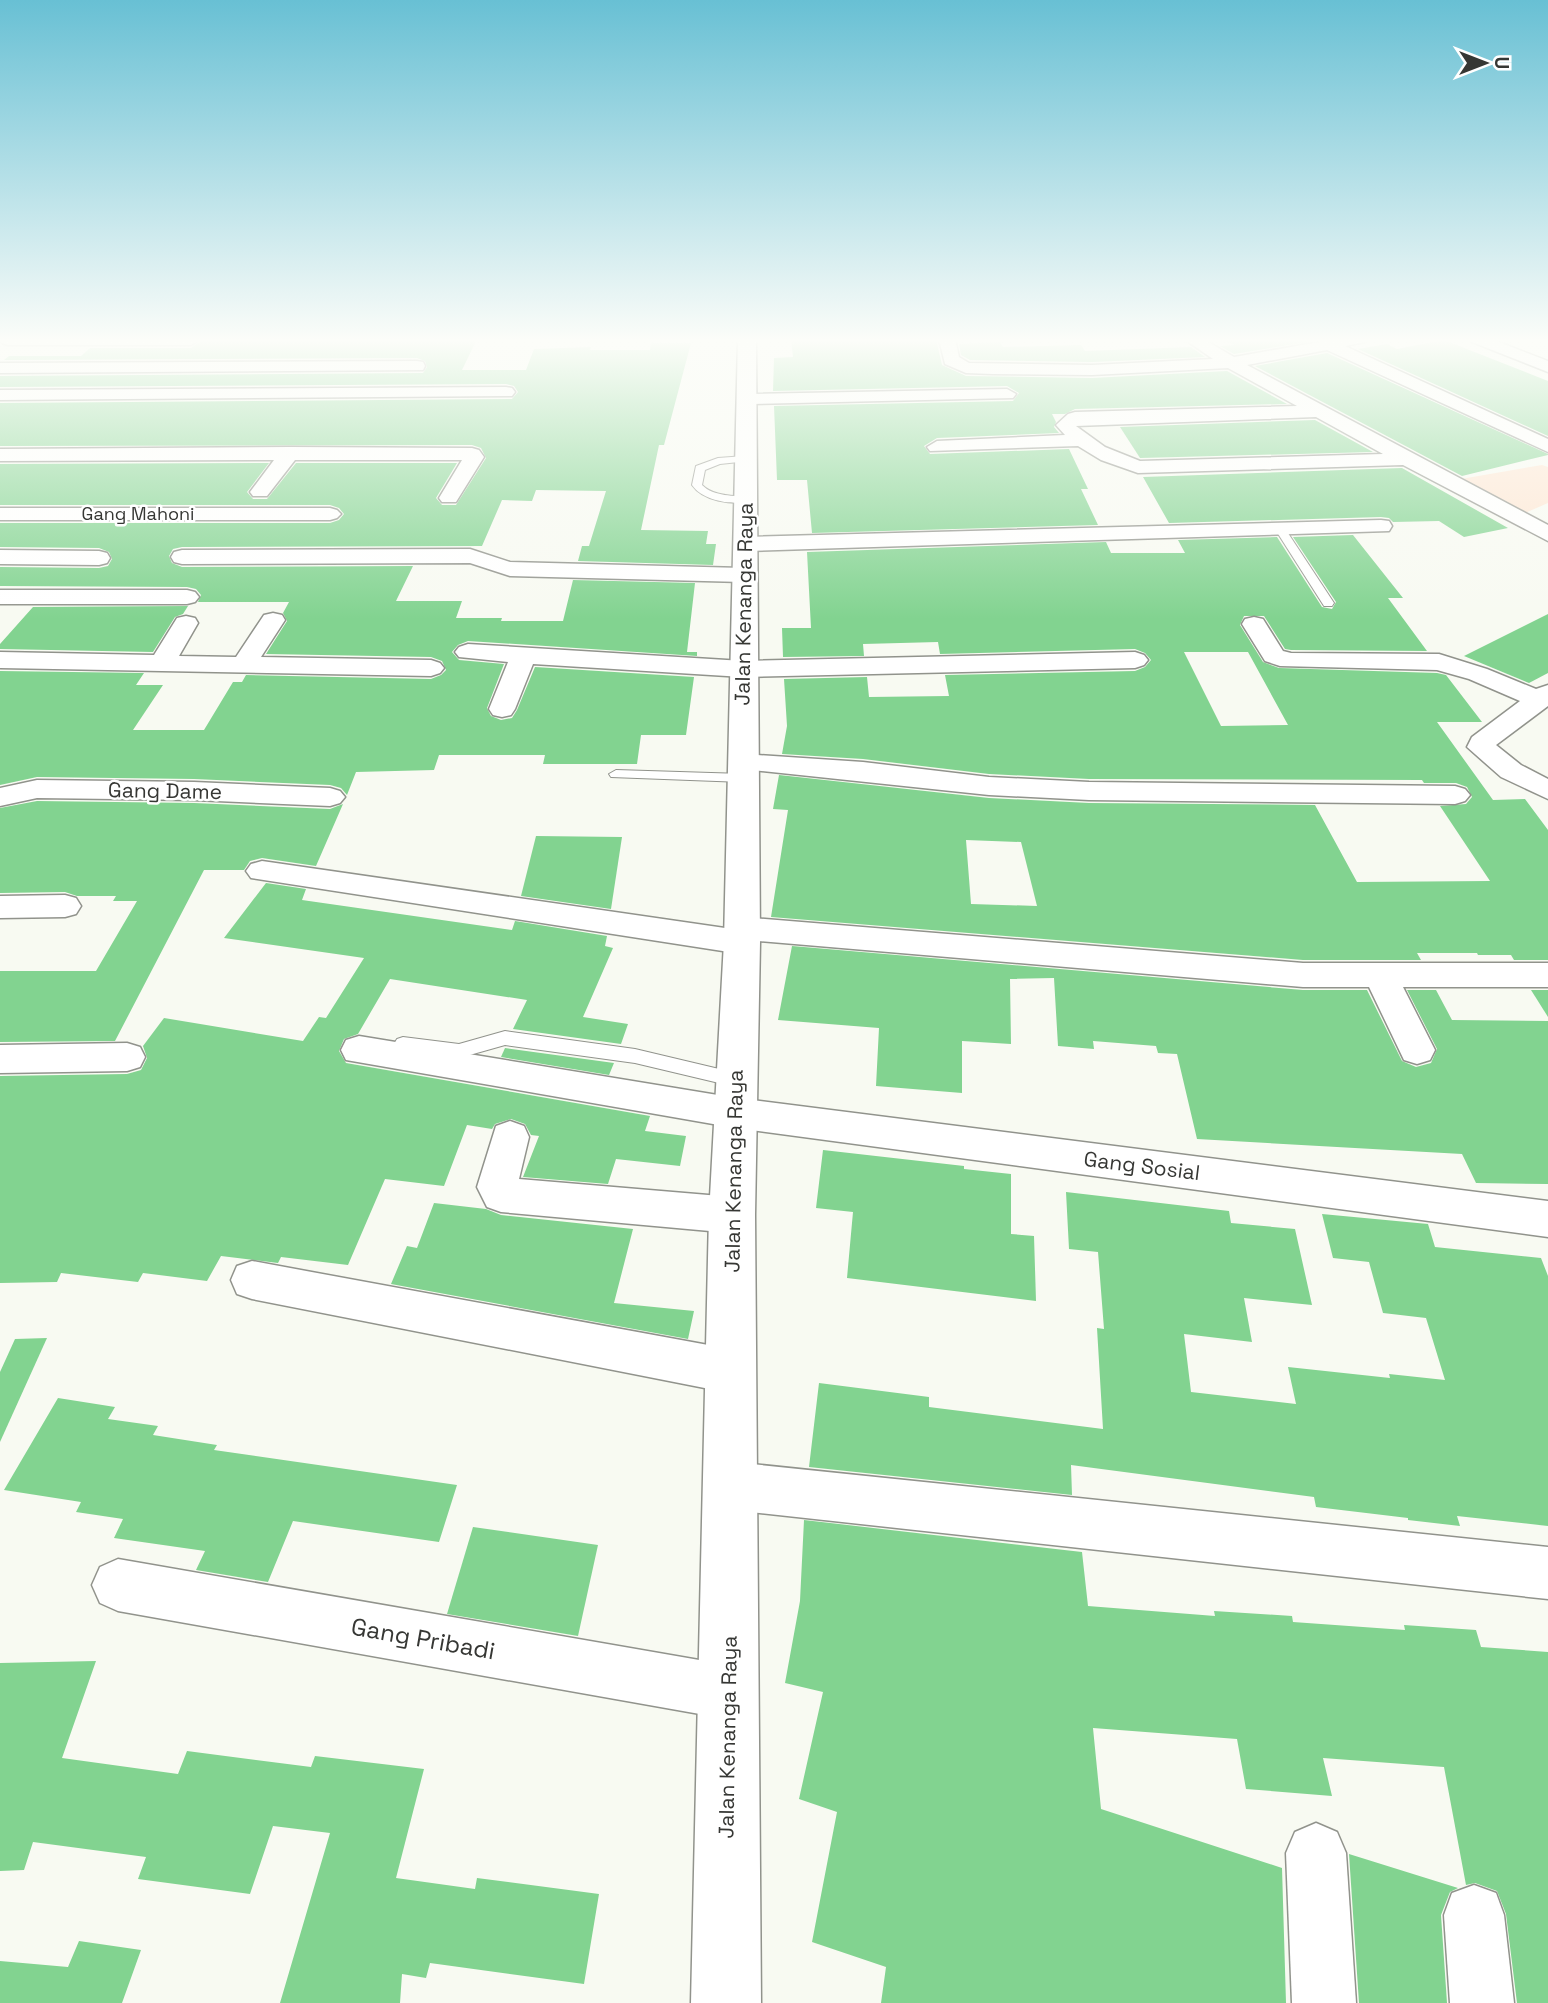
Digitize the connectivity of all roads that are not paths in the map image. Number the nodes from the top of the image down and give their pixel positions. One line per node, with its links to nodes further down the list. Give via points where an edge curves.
1 (747, 432): 21 (street, Jalan Kenanga Raya)
2 (1072, 432): 5 (street)
3 (1358, 432): 10 (street)
4 (1519, 432): 6 (street)
5 (1080, 440): 7 (street); 10 (street, via 1114,460 1138,467)
6 (1548, 446)
7 (937, 447)
8 (290, 453): 9 (street); 11 (street); 12 (street, via 472,454)
9 (0, 456)
10 (1407, 459): 16 (street)
11 (260, 492)
12 (449, 498)
13 (0, 514): 14 (street, Gang Mahoni)
14 (330, 514)
15 (1381, 526): 17 (street)
16 (1543, 527)
17 (1280, 529): 21 (street); 24 (lane)
18 (0, 557): 20 (street)
19 (182, 557): 21 (street, via 470,556 510,569)
20 (99, 558)
21 (745, 560): 34 (street, Jalan Kenanga Raya)
22 (0, 597): 23 (street)
23 (187, 597)
24 (1328, 603)
25 (273, 620): 33 (street)
26 (186, 623): 32 (street)
27 (1254, 624): 36 (street, via 1274,656 1289,662 1439,662)
28 (468, 652): 30 (street)
29 (1127, 653): 34 (street)
30 (524, 654): 34 (street); 37 (street)
31 (0, 660): 32 (street)
32 (162, 663): 33 (street)
33 (244, 664): 35 (street)
34 (744, 665): 38 (street, Jalan Kenanga Raya)
35 (431, 668)
36 (1543, 696): 40 (street, via 1481,747 1511,771)
37 (502, 709)
38 (743, 770): 39 (lane); 41 (street, via 876,772 989,786 1089,791); 47 (street, Jalan Kenanga Raya)
39 (616, 774)
40 (1548, 790)
41 (1455, 795)
42 (0, 797): 43 (street, Gang Dame, via 37,789)
43 (330, 797)
44 (262, 871): 47 (street)
45 (65, 905): 46 (street)
46 (0, 907)
47 (742, 935): 48 (street, via 1303,975); 54 (street, Jalan Kenanga Raya)
48 (1380, 975): 49 (street); 51 (street)
49 (1548, 975)
50 (372, 1046): 54 (street, Gang Sosial)
51 (1416, 1050)
52 (127, 1058): 53 (street)
53 (0, 1059)
54 (736, 1097): 56 (street, Jalan Kenanga Raya); 57 (street, Gang Sosial)
55 (510, 1137): 56 (street, via 496,1187 500,1195)
56 (732, 1215): 59 (street, Jalan Kenanga Raya)
57 (1548, 1219)
58 (252, 1280): 59 (street)
59 (730, 1371): 60 (street, Jalan Kenanga Raya)
60 (732, 1486): 61 (street); 63 (street, Jalan Kenanga Raya)
61 (1548, 1573)
62 (118, 1585): 63 (street, Gang Pribadi)
63 (728, 1692): 66 (street, Jalan Kenanga Raya)
64 (1316, 1853): 67 (street)
65 (1475, 1915): 68 (street)
66 (726, 2003)
67 (1324, 2003)
68 (1482, 2003)

